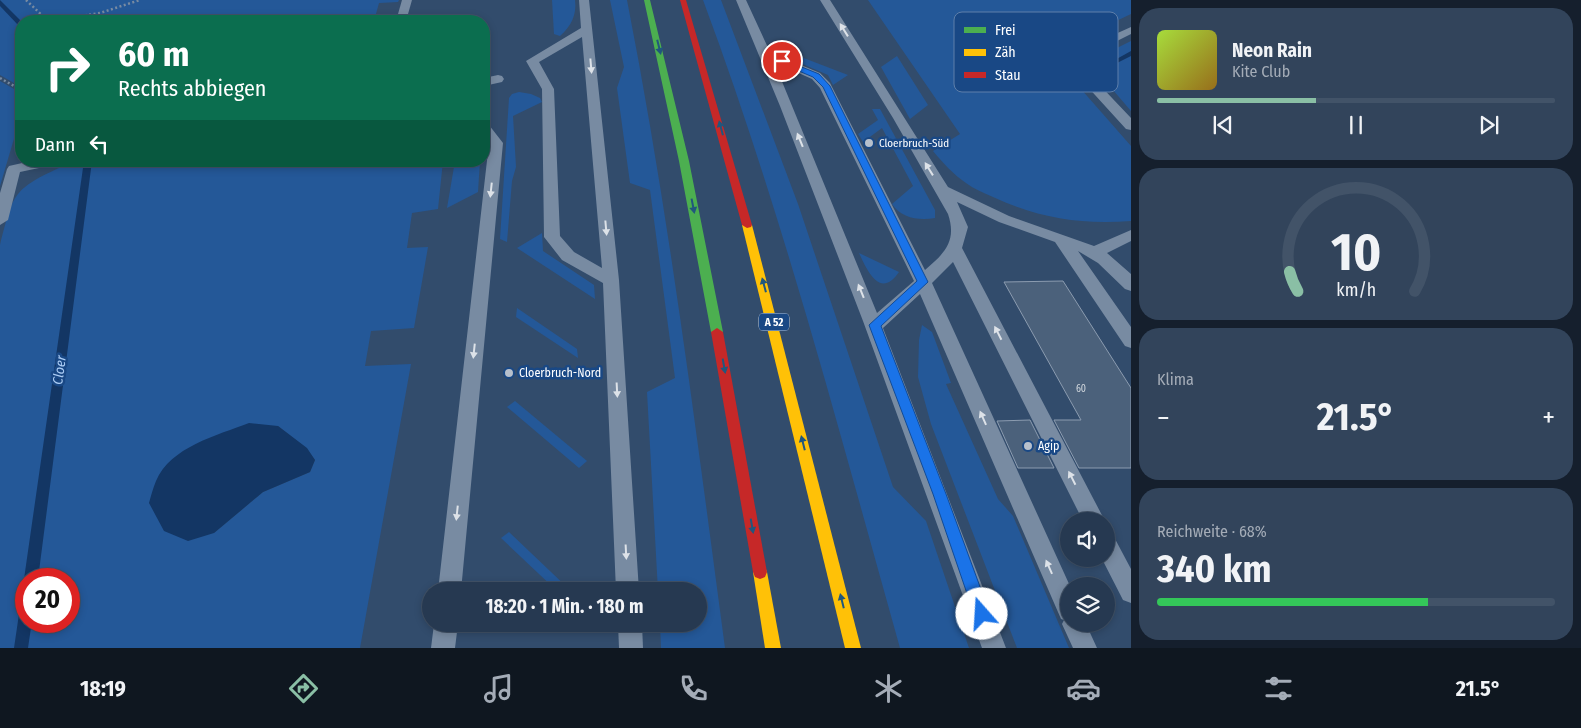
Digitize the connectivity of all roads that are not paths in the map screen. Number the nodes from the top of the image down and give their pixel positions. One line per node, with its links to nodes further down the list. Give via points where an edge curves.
1 (407, 0): 7 (lane)
2 (584, 0): 8 (lane)
3 (647, 0): 40 (highway, one-way to 40, via 672,100 717,323)
4 (683, 0): 41 (highway, A 52, one-way to 4, via 772,314)
5 (741, 0): 11 (lane)
6 (826, 0): 18 (lane, one-way to 6)
7 (403, 15)
8 (587, 29): 24 (lane, one-way to 24); 24 (lane, via 532,61 548,89 552,237 568,256)
9 (1131, 30): 10 (lane)
10 (1118, 36)
11 (766, 54): 25 (lane, via 816,76 826,86); 27 (lane, one-way to 11)
12 (498, 79): 13 (lane)
13 (490, 81)
14 (1099, 92): 15 (lane)
15 (1131, 126)
16 (490, 136): 31 (lane, one-way to 31, via 496,143)
17 (24, 167): 19 (lane, via 14,169)
18 (941, 189): 21 (lane, via 1005,220); 22 (lane, via 960,225)
19 (0, 220)
20 (1131, 235): 23 (lane)
21 (1061, 238): 23 (lane); 28 (lane)
22 (955, 250): 25 (lane); 29 (lane, one-way to 22)
23 (1096, 252): 26 (lane)
24 (611, 280): 32 (lane, one-way to 32)
25 (922, 282): 27 (lane); 33 (lane, one-way to 25)
26 (1131, 285)
27 (874, 325): 42 (lane, via 940,494)
28 (1131, 341)
29 (1089, 512)
30 (1115, 561): 34 (lane)
31 (450, 582)
32 (628, 582)
33 (1060, 591)
34 (1131, 592)
35 (445, 632): 38 (lane)
36 (630, 632): 39 (lane)
37 (1078, 632): 43 (lane)
38 (443, 648)
39 (631, 648)
40 (773, 648)
41 (853, 648)
42 (994, 648)
43 (1085, 648)

